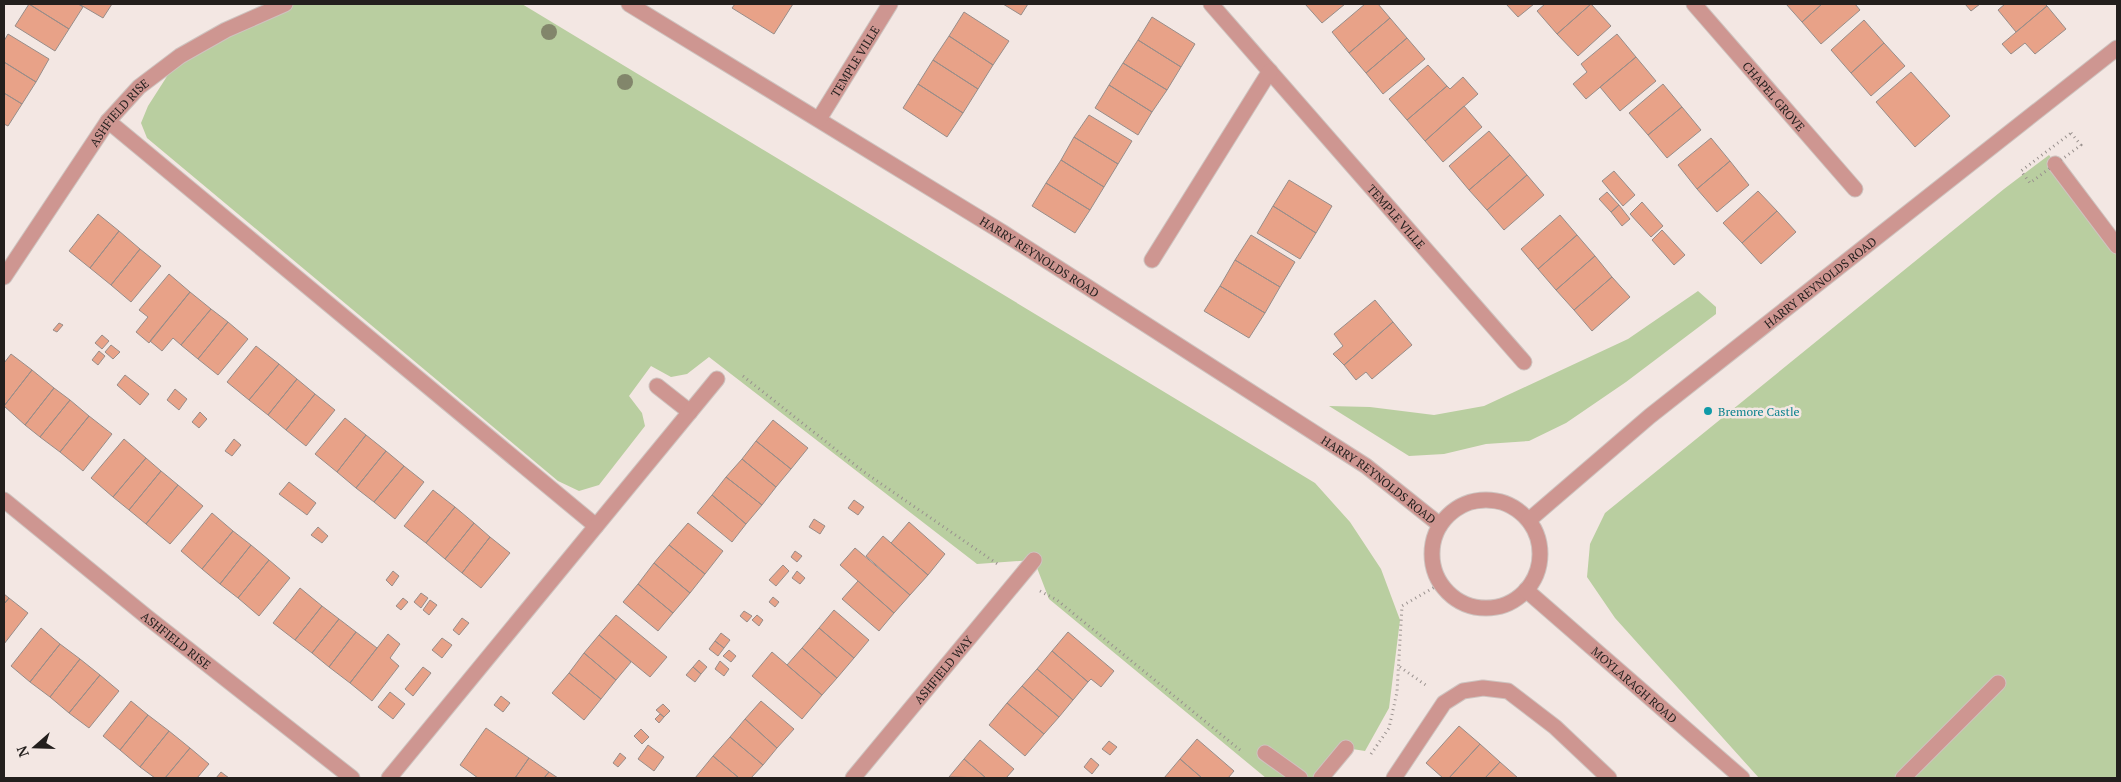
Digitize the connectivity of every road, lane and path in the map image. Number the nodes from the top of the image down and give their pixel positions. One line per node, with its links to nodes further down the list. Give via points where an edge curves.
1 (285, 4): 9 (street, ASHFIELD RISE, via 226,30 180,56 139,87)
2 (629, 4): 8 (street, HARRY REYNOLDS ROAD)
3 (890, 4): 8 (street, TEMPLE VILLE)
4 (1211, 4): 7 (street, TEMPLE VILLE)
5 (1694, 4): 11 (street, CHAPEL GROVE)
6 (2117, 48): 20 (street, HARRY REYNOLDS ROAD, via 1650,416)
7 (1270, 71): 13 (street); 15 (street, TEMPLE VILLE)
8 (819, 119): 21 (street, HARRY REYNOLDS ROAD, via 1002,232 1366,466)
9 (108, 121): 14 (street, ASHFIELD RISE); 22 (street)
10 (2055, 164): 12 (street)
11 (1855, 189)
12 (2117, 246)
13 (1152, 260)
14 (4, 277)
15 (1524, 362)
16 (717, 379): 18 (street)
17 (657, 386): 18 (street)
18 (690, 412): 22 (street)
19 (4, 500): 32 (street, ASHFIELD RISE)
20 (1529, 520): 21 (street, via 1516,508 1483,500 1466,503 1451,512); 25 (street, via 1540,548 1540,563)
21 (1440, 525): 24 (street, via 1432,554)
22 (596, 526): 33 (street)
23 (1034, 560): 34 (street, ASHFIELD WAY)
24 (1440, 584): 25 (street, via 1451,596 1481,608 1498,607 1513,601); 26 (path, via 1402,606)
25 (1526, 590): 39 (street, MOYLARAGH ROAD)
26 (1399, 666): 28 (path); 31 (path, via 1389,728)
27 (1998, 683): 40 (street)
28 (1449, 700): 37 (street); 38 (street, via 1473,689 1508,691 1554,727)
29 (1346, 748): 36 (street)
30 (1265, 753): 35 (street)
31 (1370, 757)
32 (352, 778)
33 (389, 778)
34 (853, 778)
35 (1300, 778)
36 (1321, 778)
37 (1394, 778)
38 (1609, 778)
39 (1742, 778)
40 (1904, 778)

